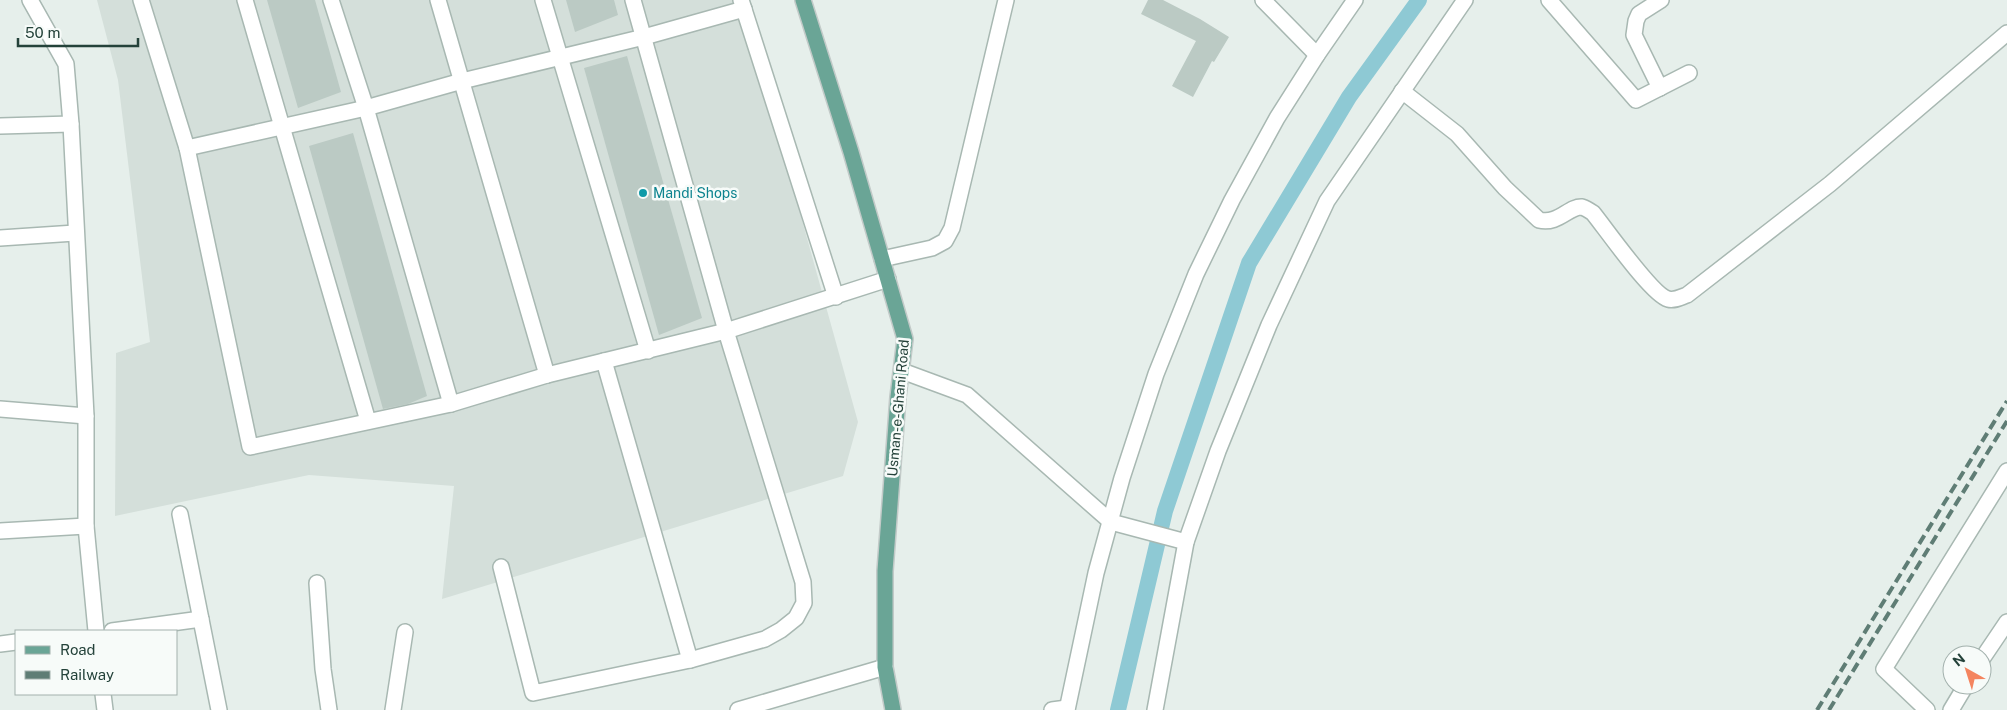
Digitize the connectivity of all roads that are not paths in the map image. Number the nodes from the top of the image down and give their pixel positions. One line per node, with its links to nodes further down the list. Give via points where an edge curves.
1 (30, 0): 25 (street, via 66,64)
2 (141, 0): 28 (street)
3 (245, 0): 27 (street)
4 (331, 0): 24 (street)
5 (438, 0): 21 (street)
6 (543, 0): 19 (street)
7 (632, 0): 17 (street)
8 (803, 0): 31 (main road, Usman-e-Ghani Road)
9 (1006, 0): 31 (street, via 952,228 945,241 932,248)
10 (1263, 0): 18 (street)
11 (1355, 0): 18 (street)
12 (1465, 0): 23 (street)
13 (1549, 0): 22 (street, via 1636,100)
14 (1660, 0): 22 (street, via 1639,14 1634,35)
15 (742, 4): 17 (street); 33 (street)
16 (2007, 33): 23 (street, via 1830,184 1694,291 1675,300 1662,296 1650,284 1593,214 1583,207 1546,222 1539,220 1505,188 1457,134)
17 (644, 37): 19 (street); 34 (street)
18 (1317, 55): 45 (street, via 1272,126 1196,274 1156,374)
19 (559, 57): 21 (street); 35 (street)
20 (1689, 73): 22 (street)
21 (462, 81): 24 (street); 38 (street)
22 (1660, 88)
23 (1402, 91): 48 (street, via 1327,201 1269,325)
24 (366, 108): 27 (street); 39 (street)
25 (71, 124): 26 (street); 29 (street)
26 (0, 126)
27 (280, 126): 28 (street); 42 (street)
28 (187, 148): 42 (street, via 250,447)
29 (75, 233): 30 (street); 41 (street)
30 (0, 238)
31 (882, 259): 32 (main road, Usman-e-Ghani Road)
32 (888, 279): 33 (street); 37 (main road, Usman-e-Ghani Road, via 906,339)
33 (836, 297): 34 (street)
34 (726, 331): 35 (street); 59 (street, via 803,582 804,603 796,618 765,639)
35 (648, 351): 36 (street)
36 (604, 361): 38 (street); 59 (street)
37 (902, 371): 45 (street, via 967,395); 60 (main road, Usman-e-Ghani Road, via 885,571)
38 (547, 375): 39 (street)
39 (451, 404): 42 (street)
40 (0, 409): 41 (street)
41 (86, 416): 46 (street)
42 (368, 421)
43 (2007, 471): 72 (street, via 1884,669)
44 (180, 514): 51 (street)
45 (1111, 522): 48 (street); 63 (street, via 1096,573)
46 (86, 526): 47 (street); 53 (street)
47 (0, 531)
48 (1182, 541): 71 (street)
49 (501, 567): 59 (street, via 533,693)
50 (317, 583): 66 (street)
51 (201, 619): 54 (street); 65 (street)
52 (2007, 622): 58 (street)
53 (96, 630)
54 (119, 630)
55 (405, 632): 67 (street)
56 (15, 642): 57 (street)
57 (0, 644)
58 (1991, 645)
59 (690, 660)
60 (885, 667): 68 (street); 69 (main road, Usman-e-Ghani Road)
61 (104, 695): 64 (street)
62 (1960, 695): 73 (street)
63 (1067, 709): 70 (street)
64 (106, 710)
65 (219, 710)
66 (329, 710)
67 (393, 710)
68 (738, 710)
69 (893, 710)
70 (1052, 710)
71 (1154, 710)
72 (1927, 710)
73 (1951, 710)

